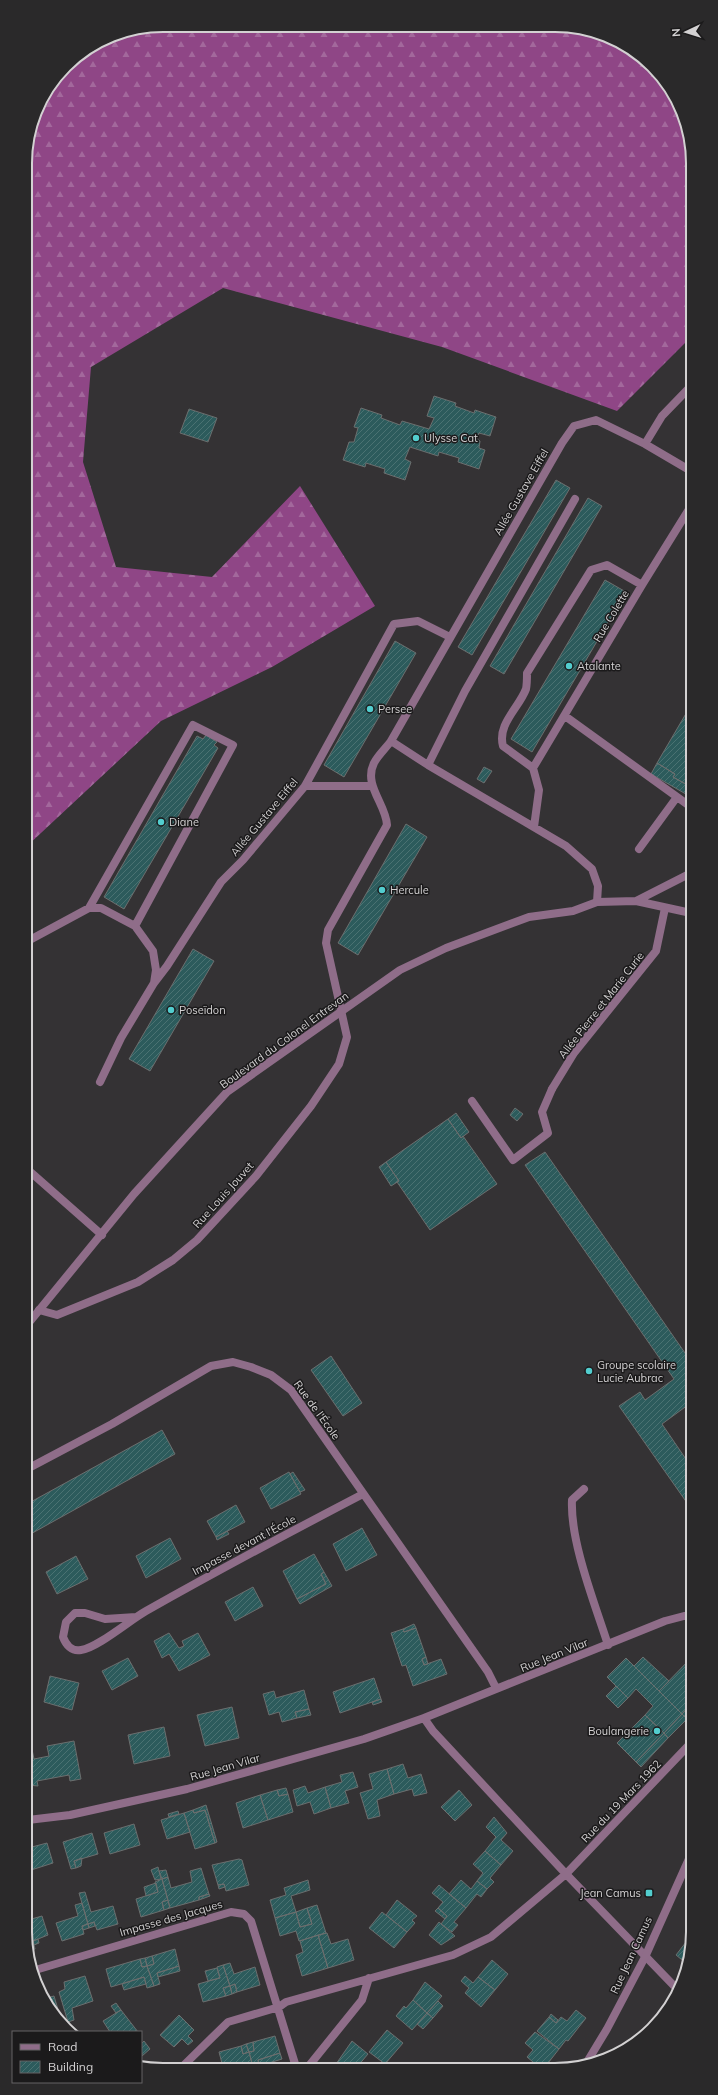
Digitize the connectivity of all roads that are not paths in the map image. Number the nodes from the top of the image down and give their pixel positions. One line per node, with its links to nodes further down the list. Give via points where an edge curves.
1 (686, 391): 2 (street, via 662,416)
2 (645, 444): 3 (street, Allée Gustave Eiffel); 7 (street, Allée Gustave Eiffel, via 596,420 574,426)
3 (686, 468)
4 (575, 499): 10 (street, via 465,691)
5 (686, 514): 6 (street, Rue Colette)
6 (642, 585): 8 (street, Rue Colette); 11 (street, via 608,565 591,570 528,673 526,688 500,738 502,746)
7 (450, 636): 9 (street, Allée Gustave Eiffel); 12 (street, Allée Gustave Eiffel, via 418,621 394,624)
8 (565, 716): 11 (street, Rue Colette); 14 (street)
9 (391, 741): 10 (street); 13 (street, Allée Gustave Eiffel, via 374,764 371,774)
10 (428, 766): 16 (street)
11 (533, 768): 16 (street, via 539,790)
12 (305, 786): 13 (street); 26 (street, Allée Gustave Eiffel, via 243,860 221,882)
13 (372, 786): 27 (street, via 387,816 387,825 328,930 326,943)
14 (677, 797): 15 (street); 17 (street)
15 (686, 803)
16 (534, 827): 20 (street, via 566,846 592,869 598,886)
17 (639, 849)
18 (686, 876): 19 (street, Boulevard du Colonel Entrevan)
19 (636, 901): 20 (street, Boulevard du Colonel Entrevan); 22 (street, Boulevard du Colonel Entrevan)
20 (597, 902): 27 (street, Boulevard du Colonel Entrevan, via 573,911 529,918 446,948 400,970)
21 (89, 908): 24 (street, via 101,908); 24 (street, via 193,725 233,745); 25 (street)
22 (665, 908): 23 (street, Boulevard du Colonel Entrevan); 29 (street, Allée Pierre et Marie Curie, via 656,951 574,1053 552,1089 542,1112 548,1133 513,1160)
23 (686, 912)
24 (135, 926): 26 (street, via 153,951 156,970)
25 (32, 939)
26 (154, 983): 28 (street, Allée Gustave Eiffel, via 121,1038)
27 (341, 1012): 31 (street, Boulevard du Colonel Entrevan, via 227,1092 134,1194); 32 (street, Rue Louis Jouvet, via 347,1037 339,1064 311,1106 256,1176 197,1240 173,1260 131,1285 57,1315)
28 (100, 1082)
29 (472, 1101)
30 (32, 1174): 31 (street)
31 (102, 1234): 32 (street, Boulevard du Colonel Entrevan)
32 (39, 1310): 33 (street, Boulevard du Colonel Entrevan)
33 (32, 1319)
34 (32, 1466): 36 (street, Rue de l'École, via 112,1424 211,1366 233,1362 271,1375 291,1390)
35 (584, 1489): 39 (street, via 572,1500 571,1511 580,1556)
36 (363, 1494): 38 (street, Impasse devant l'École); 40 (street, Rue de l'École, via 488,1672)
37 (686, 1616): 39 (street, Rue Jean Vilar, via 665,1621)
38 (136, 1617): 38 (street, Impasse devant l'École, via 105,1619 75,1613 66,1622 63,1637 73,1649 85,1649)
39 (608, 1645): 40 (street, Rue Jean Vilar)
40 (496, 1688): 41 (street, Rue Jean Vilar)
41 (424, 1718): 43 (street, Rue Jean Vilar, via 364,1739 187,1789 70,1815); 45 (street, via 433,1731)
42 (686, 1748): 45 (street, Rue du 19 Mars 1962)
43 (32, 1820)
44 (686, 1866): 46 (street, Rue Jean Camus)
45 (566, 1874): 46 (street); 48 (street, Rue du 19 Mars 1962, via 491,1937 474,1946 453,1955)
46 (645, 1957): 49 (street); 51 (street, Rue Jean Camus)
47 (38, 1969): 50 (street, Impasse des Jacques, via 231,1912 244,1914 251,1921)
48 (369, 1978): 50 (street, Rue du 19 Mars 1962, via 286,2002); 54 (street, via 362,2000)
49 (674, 1986)
50 (278, 2007): 52 (street, Rue du 19 Mars 1962, via 228,2022); 53 (street, Impasse des Jacques)
51 (589, 2058)
52 (186, 2063)
53 (295, 2063)
54 (311, 2063)

